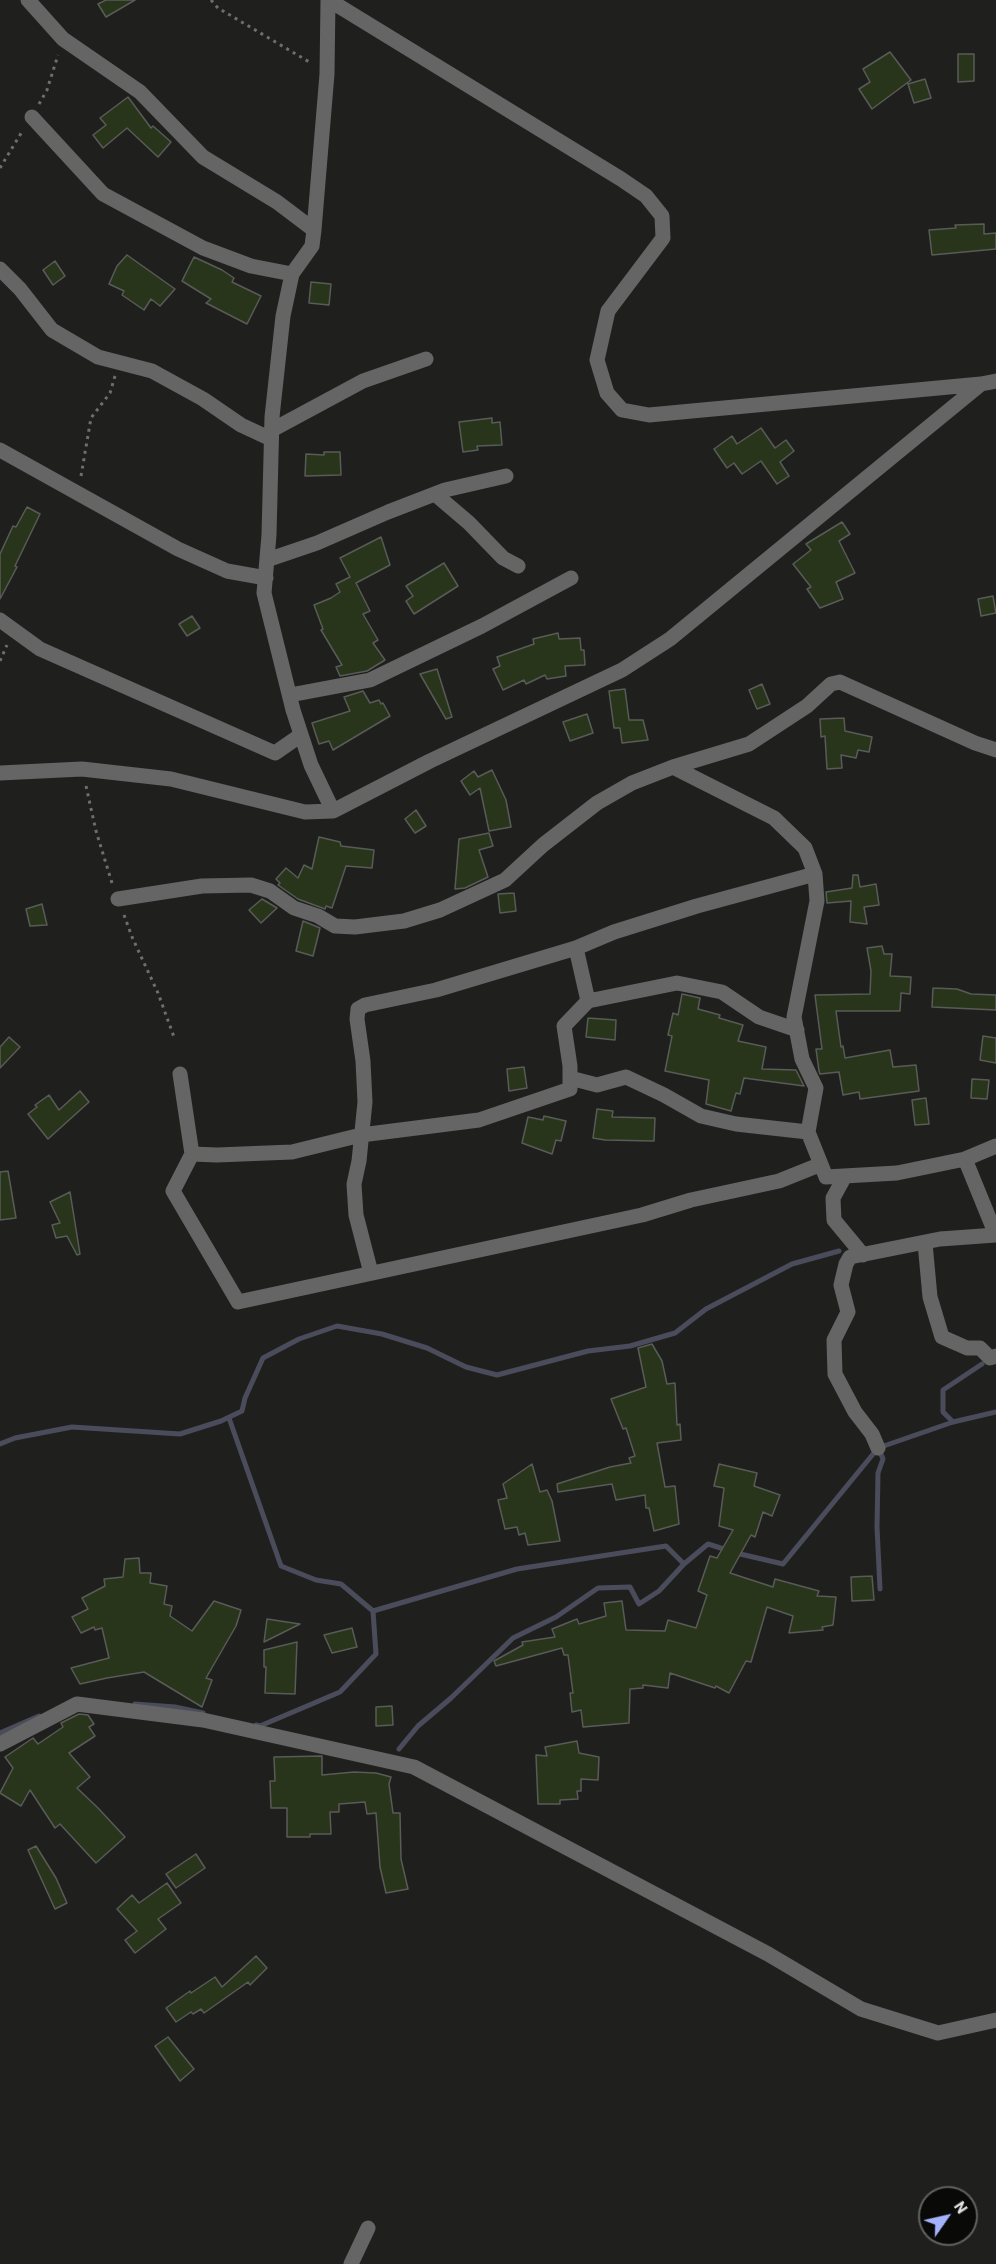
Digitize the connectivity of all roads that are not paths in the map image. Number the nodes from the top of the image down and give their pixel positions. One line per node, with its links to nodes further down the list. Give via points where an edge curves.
1 (28, 0): 4 (street, via 63,39 140,92 203,157 277,202)
2 (328, 0): 4 (street, via 327,74); 8 (street, via 621,179 646,196 662,216 663,238 608,311 597,360 607,393 622,410 649,415)
3 (32, 117): 6 (street, via 103,194 203,248 251,266)
4 (314, 230): 6 (street, via 312,246)
5 (0, 269): 9 (street, via 52,330 98,357 152,371 241,425)
6 (292, 274): 9 (street)
7 (426, 359): 9 (street, via 363,381)
8 (989, 382): 23 (street, via 670,639 622,670)
9 (272, 434): 13 (street)
10 (0, 450): 15 (street, via 178,549 227,571)
11 (506, 476): 12 (street)
12 (435, 494): 13 (street); 14 (street, via 503,558)
13 (267, 560): 15 (street)
14 (518, 566)
15 (266, 578): 18 (street, via 264,593)
16 (571, 578): 18 (street, via 370,680)
17 (0, 621): 19 (street, via 40,649 275,753)
18 (290, 695): 19 (street)
19 (301, 735): 23 (street)
20 (996, 750): 21 (street, via 840,682 831,684 807,706 749,744)
21 (674, 766): 24 (street, via 774,818 805,848); 25 (street, via 597,803 505,880 440,910 404,921 335,926 251,885 202,886)
22 (0, 773): 23 (street, via 82,769 171,779 305,812)
23 (333, 811)
24 (815, 874): 26 (street, via 625,928); 28 (street, via 817,902 794,1017)
25 (118, 898)
26 (576, 948): 27 (street); 32 (street, via 358,1009 365,1102)
27 (588, 1001): 28 (street, via 677,983 722,992 759,1017); 30 (street, via 564,1026)
28 (796, 1030): 31 (street, via 802,1059 816,1088)
29 (180, 1074): 34 (street)
30 (570, 1077): 31 (street, via 597,1085 626,1077 701,1116); 32 (street, via 570,1089 479,1120)
31 (808, 1132): 36 (street)
32 (361, 1134): 34 (street, via 292,1152); 41 (street, via 354,1184 356,1215)
33 (996, 1146): 35 (street)
34 (192, 1154): 41 (street, via 173,1191 238,1302)
35 (965, 1159): 37 (street, via 897,1173); 38 (street)
36 (819, 1165): 37 (street, via 826,1177); 41 (street, via 779,1181 642,1215)
37 (845, 1176): 40 (street, via 833,1198 834,1220)
38 (996, 1235): 39 (street)
39 (925, 1243): 40 (street); 42 (street, via 930,1297 942,1337 967,1348 980,1348 990,1358)
40 (863, 1255): 43 (street, via 850,1257 841,1285 848,1312 834,1340 835,1374)
41 (371, 1273)
42 (996, 1356)
43 (878, 1448)
44 (0, 1744): 45 (street, via 77,1704 203,1720 414,1767 768,1954 861,2009 938,2033)
45 (996, 2020)
46 (368, 2229): 47 (street)
47 (351, 2264)

